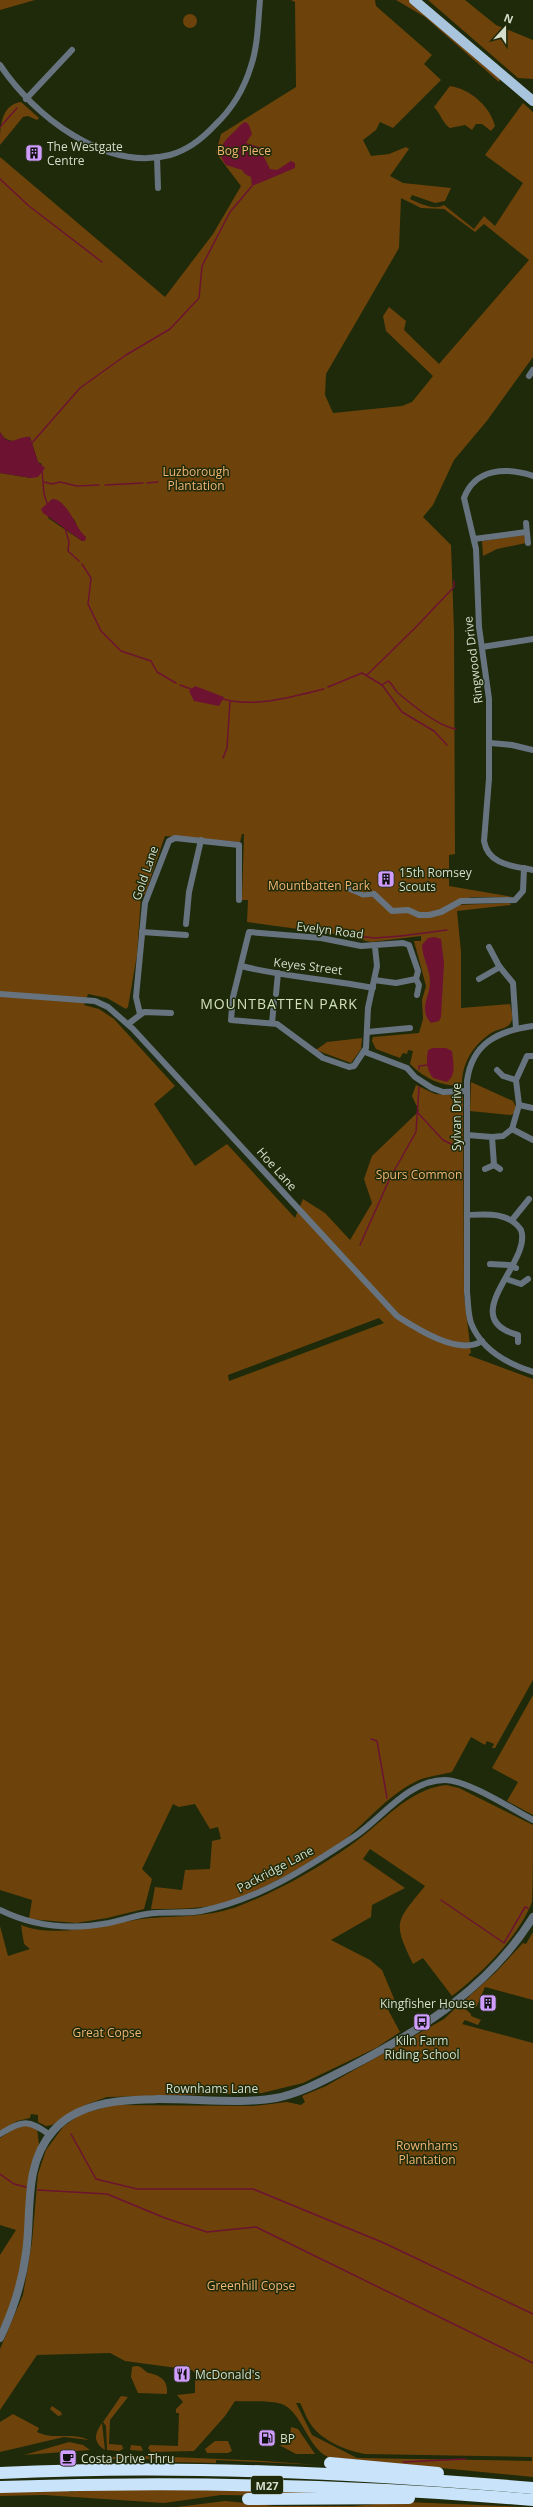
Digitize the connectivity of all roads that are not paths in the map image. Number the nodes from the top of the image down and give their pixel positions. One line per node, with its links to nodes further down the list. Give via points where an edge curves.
1 (260, 0): 7 (street, via 252,65 232,106 199,140 171,155)
2 (414, 0): 6 (main road)
3 (72, 50): 5 (street)
4 (0, 64): 5 (street)
5 (26, 99): 7 (street, via 58,126 90,143 131,156)
6 (533, 101)
7 (157, 157): 8 (street)
8 (158, 188)
9 (533, 370): 10 (street)
10 (528, 376)
11 (533, 476): 14 (street, Ringwood Drive, via 514,471 500,471 480,477 471,483 464,498)
12 (526, 523): 13 (street)
13 (526, 532): 14 (street); 15 (street)
14 (474, 539): 17 (street, Ringwood Drive)
15 (528, 543)
16 (533, 639): 17 (street)
17 (482, 647): 18 (street, Ringwood Drive, via 489,699)
18 (490, 743): 19 (street, via 516,745); 21 (street, Ringwood Drive, via 483,833 485,846 495,860)
19 (533, 750)
20 (202, 840): 25 (street, Gold Lane, via 239,845); 26 (street, via 189,892); 27 (street, Gold Lane, via 174,838 169,841 146,897)
21 (524, 868): 22 (street, Ringwood Drive); 24 (street, via 523,891 515,900 461,901 441,912 429,915 419,915 408,910 392,911)
22 (533, 870)
23 (349, 889): 24 (street, via 363,895)
24 (374, 894)
25 (239, 900)
26 (186, 924)
27 (142, 932): 28 (street); 43 (street, Gold Lane, via 136,997)
28 (186, 935)
29 (375, 947): 31 (street, Evelyn Road, via 321,938 249,932); 34 (street, via 403,943 409,945 418,971); 36 (street, Evelyn Road, via 377,966)
30 (489, 948): 32 (street)
31 (241, 966): 33 (street, Keyes Street); 44 (street, via 233,997 231,1020)
32 (500, 967): 35 (street); 48 (street, via 513,983)
33 (278, 973): 37 (street, Keyes Street); 39 (street)
34 (416, 979): 36 (street, via 396,983); 40 (street, via 419,985)
35 (479, 979)
36 (374, 980): 37 (street, Evelyn Road)
37 (373, 988): 49 (street, Evelyn Road)
38 (0, 994): 45 (street, Hoe Lane, via 95,1001)
39 (276, 994)
40 (417, 995)
41 (274, 1002): 44 (street)
42 (171, 1013): 43 (street)
43 (140, 1014): 45 (street)
44 (272, 1023): 50 (street, via 284,1027 322,1058 349,1067 358,1062)
45 (128, 1024): 72 (street, Hoe Lane, via 397,1316 418,1330 461,1346 474,1346)
46 (533, 1026): 48 (street, Sylvan Drive)
47 (410, 1028): 49 (street)
48 (516, 1028): 54 (street, Sylvan Drive, via 503,1032 485,1043 472,1058 468,1069)
49 (367, 1032): 50 (street, Evelyn Road)
50 (365, 1052): 54 (street, via 407,1068 432,1088 443,1092)
51 (533, 1056): 53 (street, via 527,1056)
52 (497, 1070): 53 (street, via 503,1076)
53 (516, 1080): 55 (street)
54 (467, 1091): 58 (street, Sylvan Drive)
55 (519, 1105): 56 (street); 57 (street)
56 (533, 1108)
57 (512, 1129): 59 (street, via 503,1136); 60 (street)
58 (467, 1134): 59 (street); 65 (street, Sylvan Drive)
59 (492, 1137): 61 (street)
60 (533, 1140)
61 (494, 1165): 62 (street); 63 (street)
62 (485, 1169)
63 (500, 1169)
64 (529, 1199): 66 (street)
65 (468, 1215): 66 (street, via 491,1214); 72 (street, Sylvan Drive, via 467,1292 471,1322)
66 (512, 1220): 68 (street, via 523,1232 526,1243 524,1255)
67 (490, 1264): 68 (street)
68 (516, 1268): 69 (street)
69 (509, 1280): 70 (street, via 517,1284 525,1281); 71 (street, via 497,1300 496,1316 502,1328)
70 (526, 1290)
71 (519, 1335)
72 (482, 1341): 73 (street, via 507,1362)
73 (533, 1372)
74 (533, 1820): 75 (street, Packridge Lane, via 466,1785 439,1780 403,1796 360,1833 312,1864 236,1902 200,1911 148,1914 108,1923 74,1926 41,1924 20,1919)
75 (0, 1910)
76 (533, 1917): 78 (street, Rownhams Lane, via 497,1964 446,2009 391,2045 313,2086 283,2097 264,2100 107,2102 74,2114)
77 (0, 2134): 78 (street, via 19,2123 28,2122)
78 (50, 2135): 79 (street, Rownhams Lane, via 34,2169 24,2268 14,2304)
79 (0, 2338)
80 (330, 2462): 82 (highway, via 497,2478)
81 (0, 2473): 84 (highway, M27, via 103,2470 248,2472 450,2481)
82 (533, 2484)
83 (0, 2487): 85 (highway, M27, via 191,2483 324,2486)
84 (533, 2488)
85 (460, 2494): 86 (highway, M27, via 376,2499); 87 (highway, M27)
86 (248, 2499)
87 (533, 2500)

